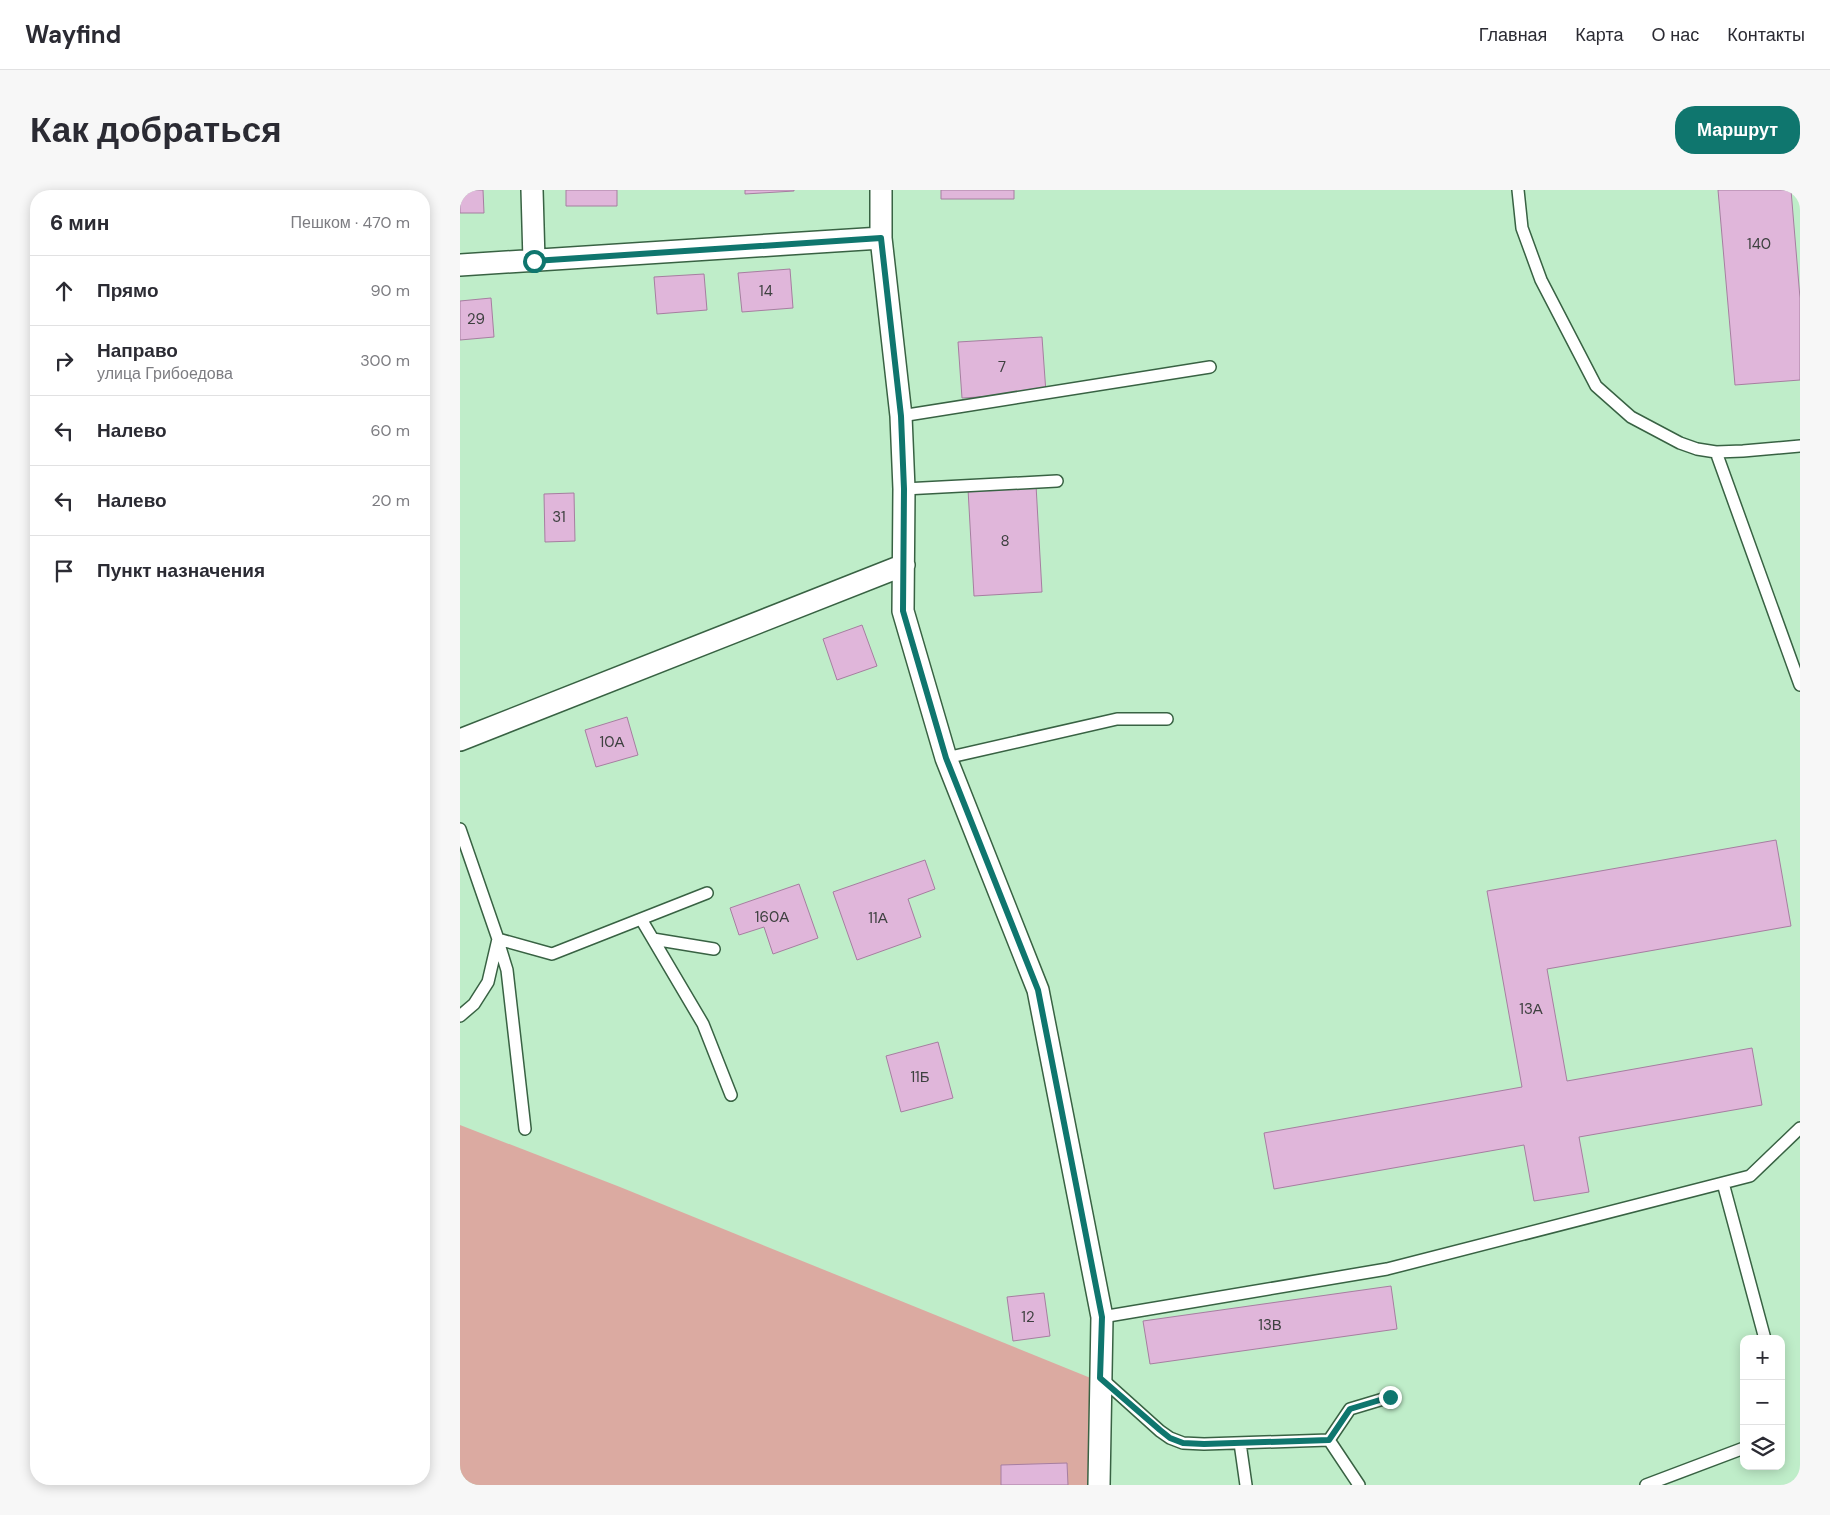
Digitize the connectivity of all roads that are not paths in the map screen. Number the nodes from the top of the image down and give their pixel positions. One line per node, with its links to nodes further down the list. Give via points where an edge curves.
1 (532, 190): 5 (street)
2 (882, 190): 4 (street)
3 (1518, 190): 10 (lane, via 1522,228 1541,280 1596,386 1631,417 1680,442)
4 (881, 238): 5 (street); 8 (street)
5 (534, 261): 6 (street)
6 (460, 265)
7 (1210, 367): 8 (lane)
8 (901, 416): 12 (street)
9 (1800, 446): 10 (lane)
10 (1716, 452): 14 (lane)
11 (1057, 481): 12 (lane)
12 (904, 489): 13 (street)
13 (904, 565): 16 (street); 17 (street, via 903,611)
14 (1800, 685)
15 (1167, 720): 17 (lane, via 1117,720)
16 (460, 740)
17 (946, 758): 29 (street, via 1038,990)
18 (460, 829): 21 (lane)
19 (707, 893): 20 (lane)
20 (641, 919): 21 (lane, via 552,954); 22 (lane)
21 (498, 939): 24 (lane, via 488,982 474,1004); 27 (lane, via 507,970)
22 (653, 939): 23 (lane); 25 (lane, via 703,1024)
23 (714, 949)
24 (460, 1016)
25 (731, 1095)
26 (1800, 1128): 28 (lane, via 1750,1176)
27 (525, 1129)
28 (1723, 1183): 29 (lane, via 1387,1269); 30 (lane)
29 (1102, 1317): 31 (street)
30 (1764, 1335)
31 (1100, 1378): 34 (lane, via 1170,1438 1183,1443); 36 (street)
32 (1390, 1397): 33 (lane, via 1350,1409)
33 (1329, 1440): 34 (lane); 38 (lane)
34 (1240, 1443): 37 (lane)
35 (1740, 1450): 39 (lane)
36 (1099, 1485)
37 (1246, 1485)
38 (1359, 1485)
39 (1646, 1485)

